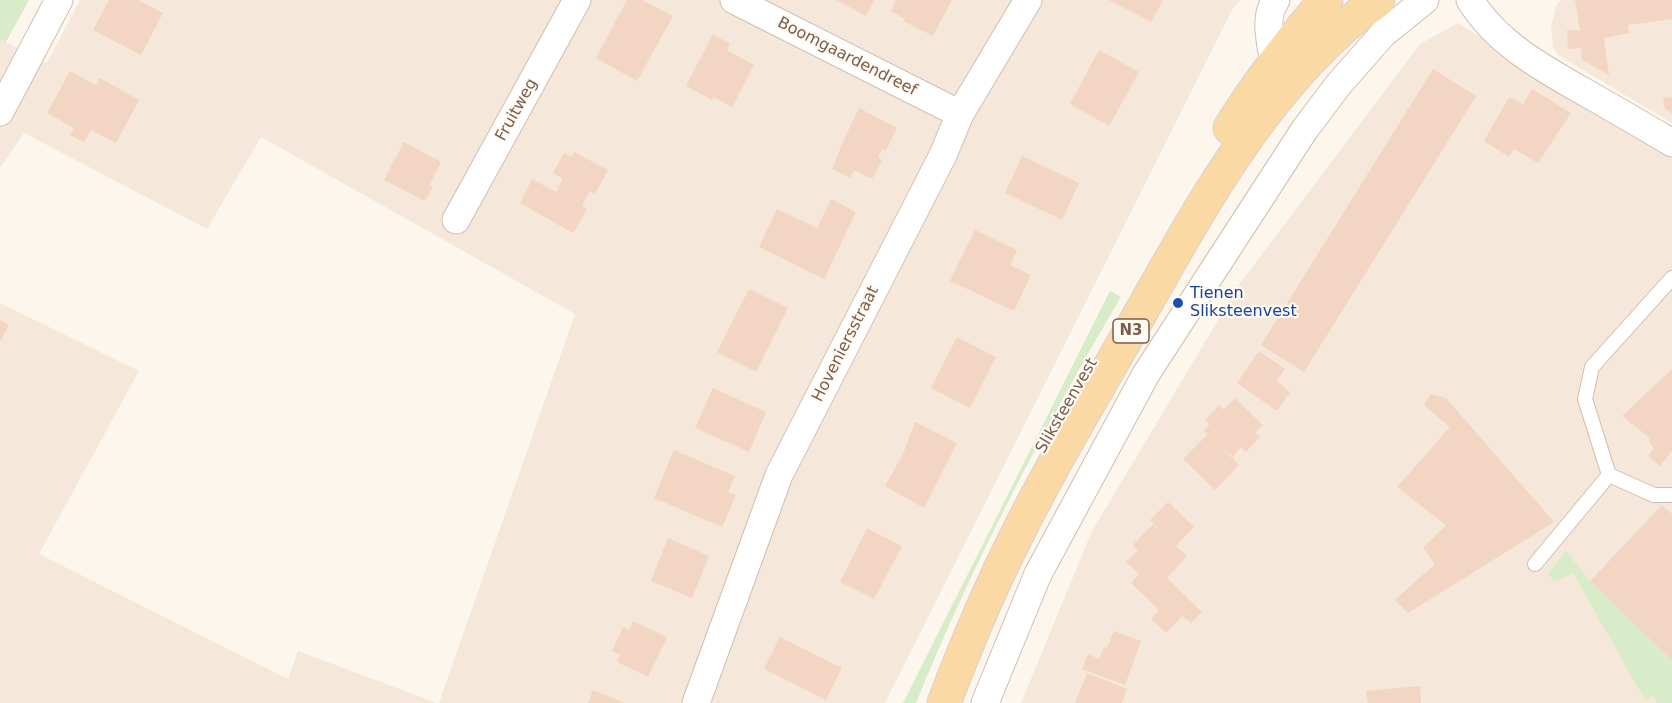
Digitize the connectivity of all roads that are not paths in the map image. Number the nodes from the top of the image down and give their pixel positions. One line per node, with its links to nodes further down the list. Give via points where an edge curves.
1 (59, 0): 11 (street)
2 (577, 0): 14 (street, Fruitweg)
3 (734, 0): 12 (street, Boomgaardendreef)
4 (1028, 0): 12 (street, Hoveniersstraat)
5 (1276, 0): 10 (street, via 1269,25)
6 (1326, 0): 10 (main road, Sliksteenvest / N3)
7 (1378, 0): 18 (main road, Sliksteenvest / N3, via 1312,58 1250,133 1163,275)
8 (1425, 0): 20 (street, via 1370,47 1305,129 1146,374)
9 (1470, 0): 13 (street, via 1503,40)
10 (1274, 63): 22 (main road, Sliksteenvest / N3, via 1250,94 1032,467 991,549)
11 (0, 112)
12 (960, 114): 21 (street, Hoveniersstraat, via 943,155 779,474)
13 (1672, 142)
14 (456, 220)
15 (1672, 278): 16 (lane, via 1592,368 1585,399)
16 (1609, 475): 17 (lane, via 1654,495); 19 (lane)
17 (1672, 495)
18 (1025, 519): 20 (street); 23 (main road, Sliksteenvest / N3)
19 (1535, 564)
20 (1038, 574): 24 (street)
21 (696, 703)
22 (925, 703)
23 (944, 703)
24 (985, 703)

